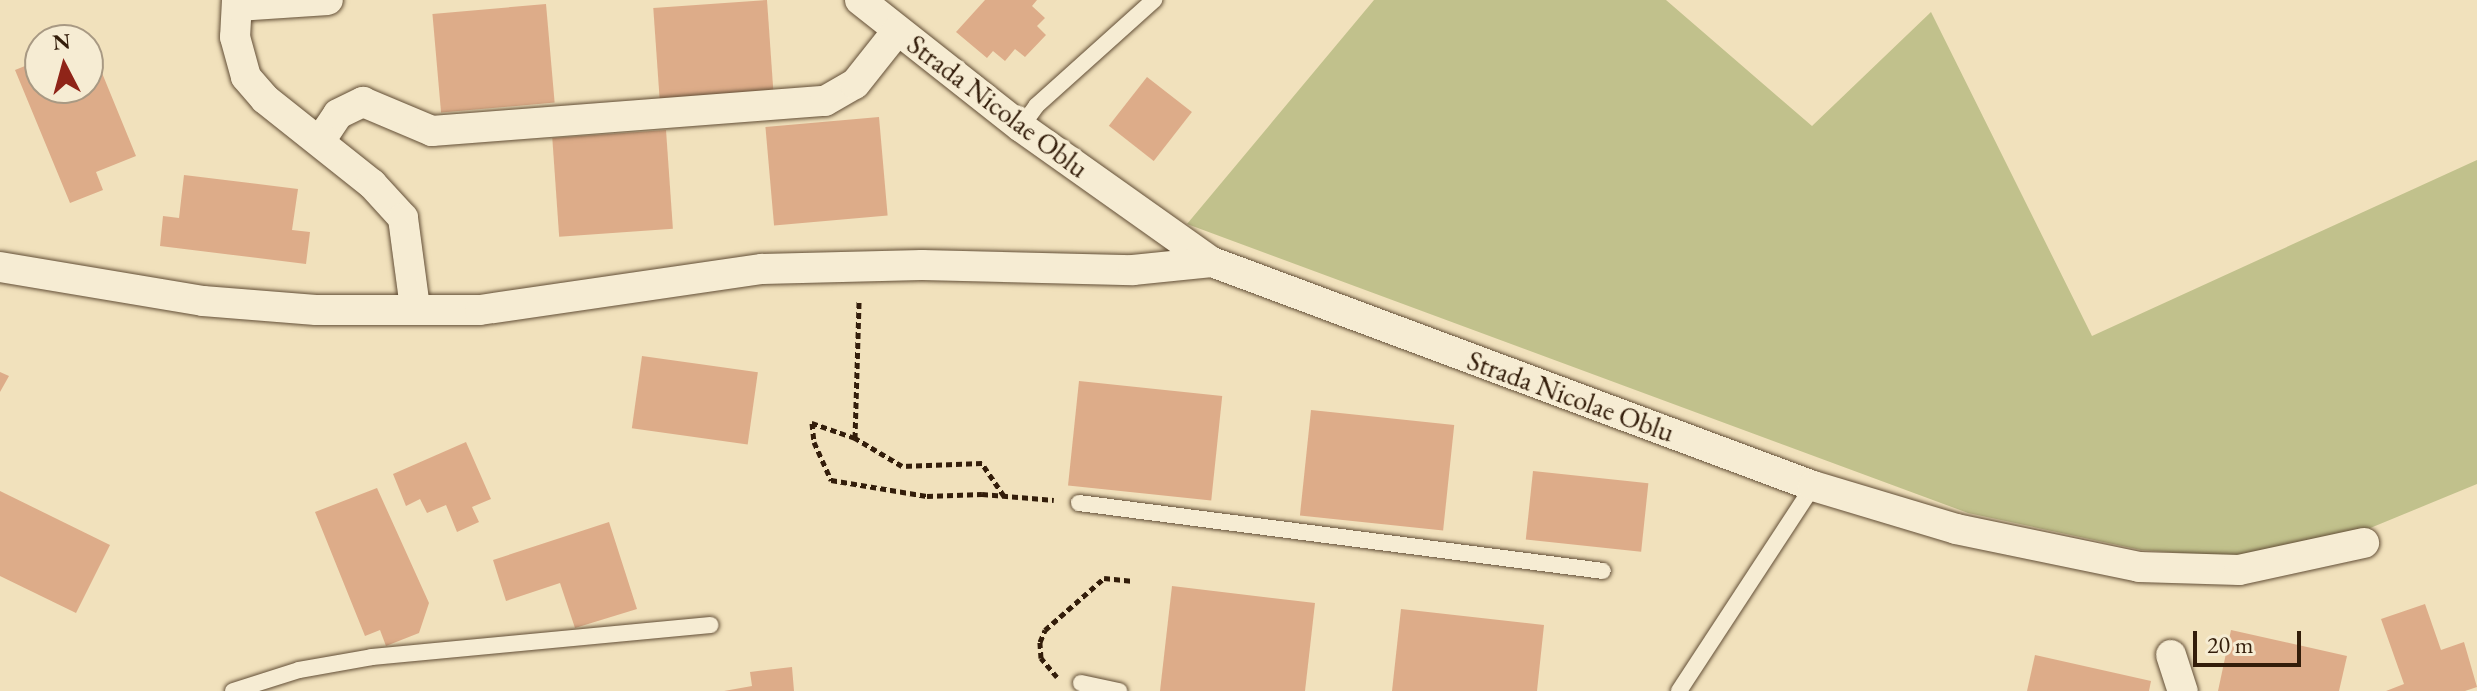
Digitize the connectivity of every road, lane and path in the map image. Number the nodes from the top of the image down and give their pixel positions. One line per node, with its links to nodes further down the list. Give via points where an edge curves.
1 (328, 0): 4 (street)
2 (860, 0): 5 (street, Strada Nicolae Oblu)
3 (1154, 0): 6 (lane, via 1036,106)
4 (237, 3): 7 (street, via 235,37 246,77 265,99)
5 (897, 31): 6 (street, Strada Nicolae Oblu); 7 (street, via 855,84 825,101 432,131 363,102 338,114)
6 (1021, 127): 8 (street, Strada Nicolae Oblu)
7 (320, 141): 11 (street, via 403,218)
8 (1212, 262): 10 (street, via 1133,270); 13 (street, Strada Nicolae Oblu)
9 (0, 267): 11 (street, via 203,301 316,310)
10 (859, 267): 11 (street, via 762,269 480,310); 12 (path)
11 (415, 308)
12 (855, 438): 14 (path, via 902,466 982,463); 14 (path, via 812,423 814,442 831,480 927,496)
13 (1813, 486): 16 (street, Strada Nicolae Oblu, via 1956,529 2139,567 2239,570); 24 (lane)
14 (1004, 496): 15 (path)
15 (1079, 503): 17 (lane)
16 (2364, 543)
17 (1603, 571)
18 (1131, 581): 21 (path, via 1104,578 1045,630 1041,658 1061,681)
19 (710, 625): 22 (lane, via 372,657 299,670)
20 (2171, 655): 25 (street)
21 (1081, 683): 23 (lane)
22 (233, 691)
23 (1119, 691)
24 (1679, 691)
25 (2183, 691)

